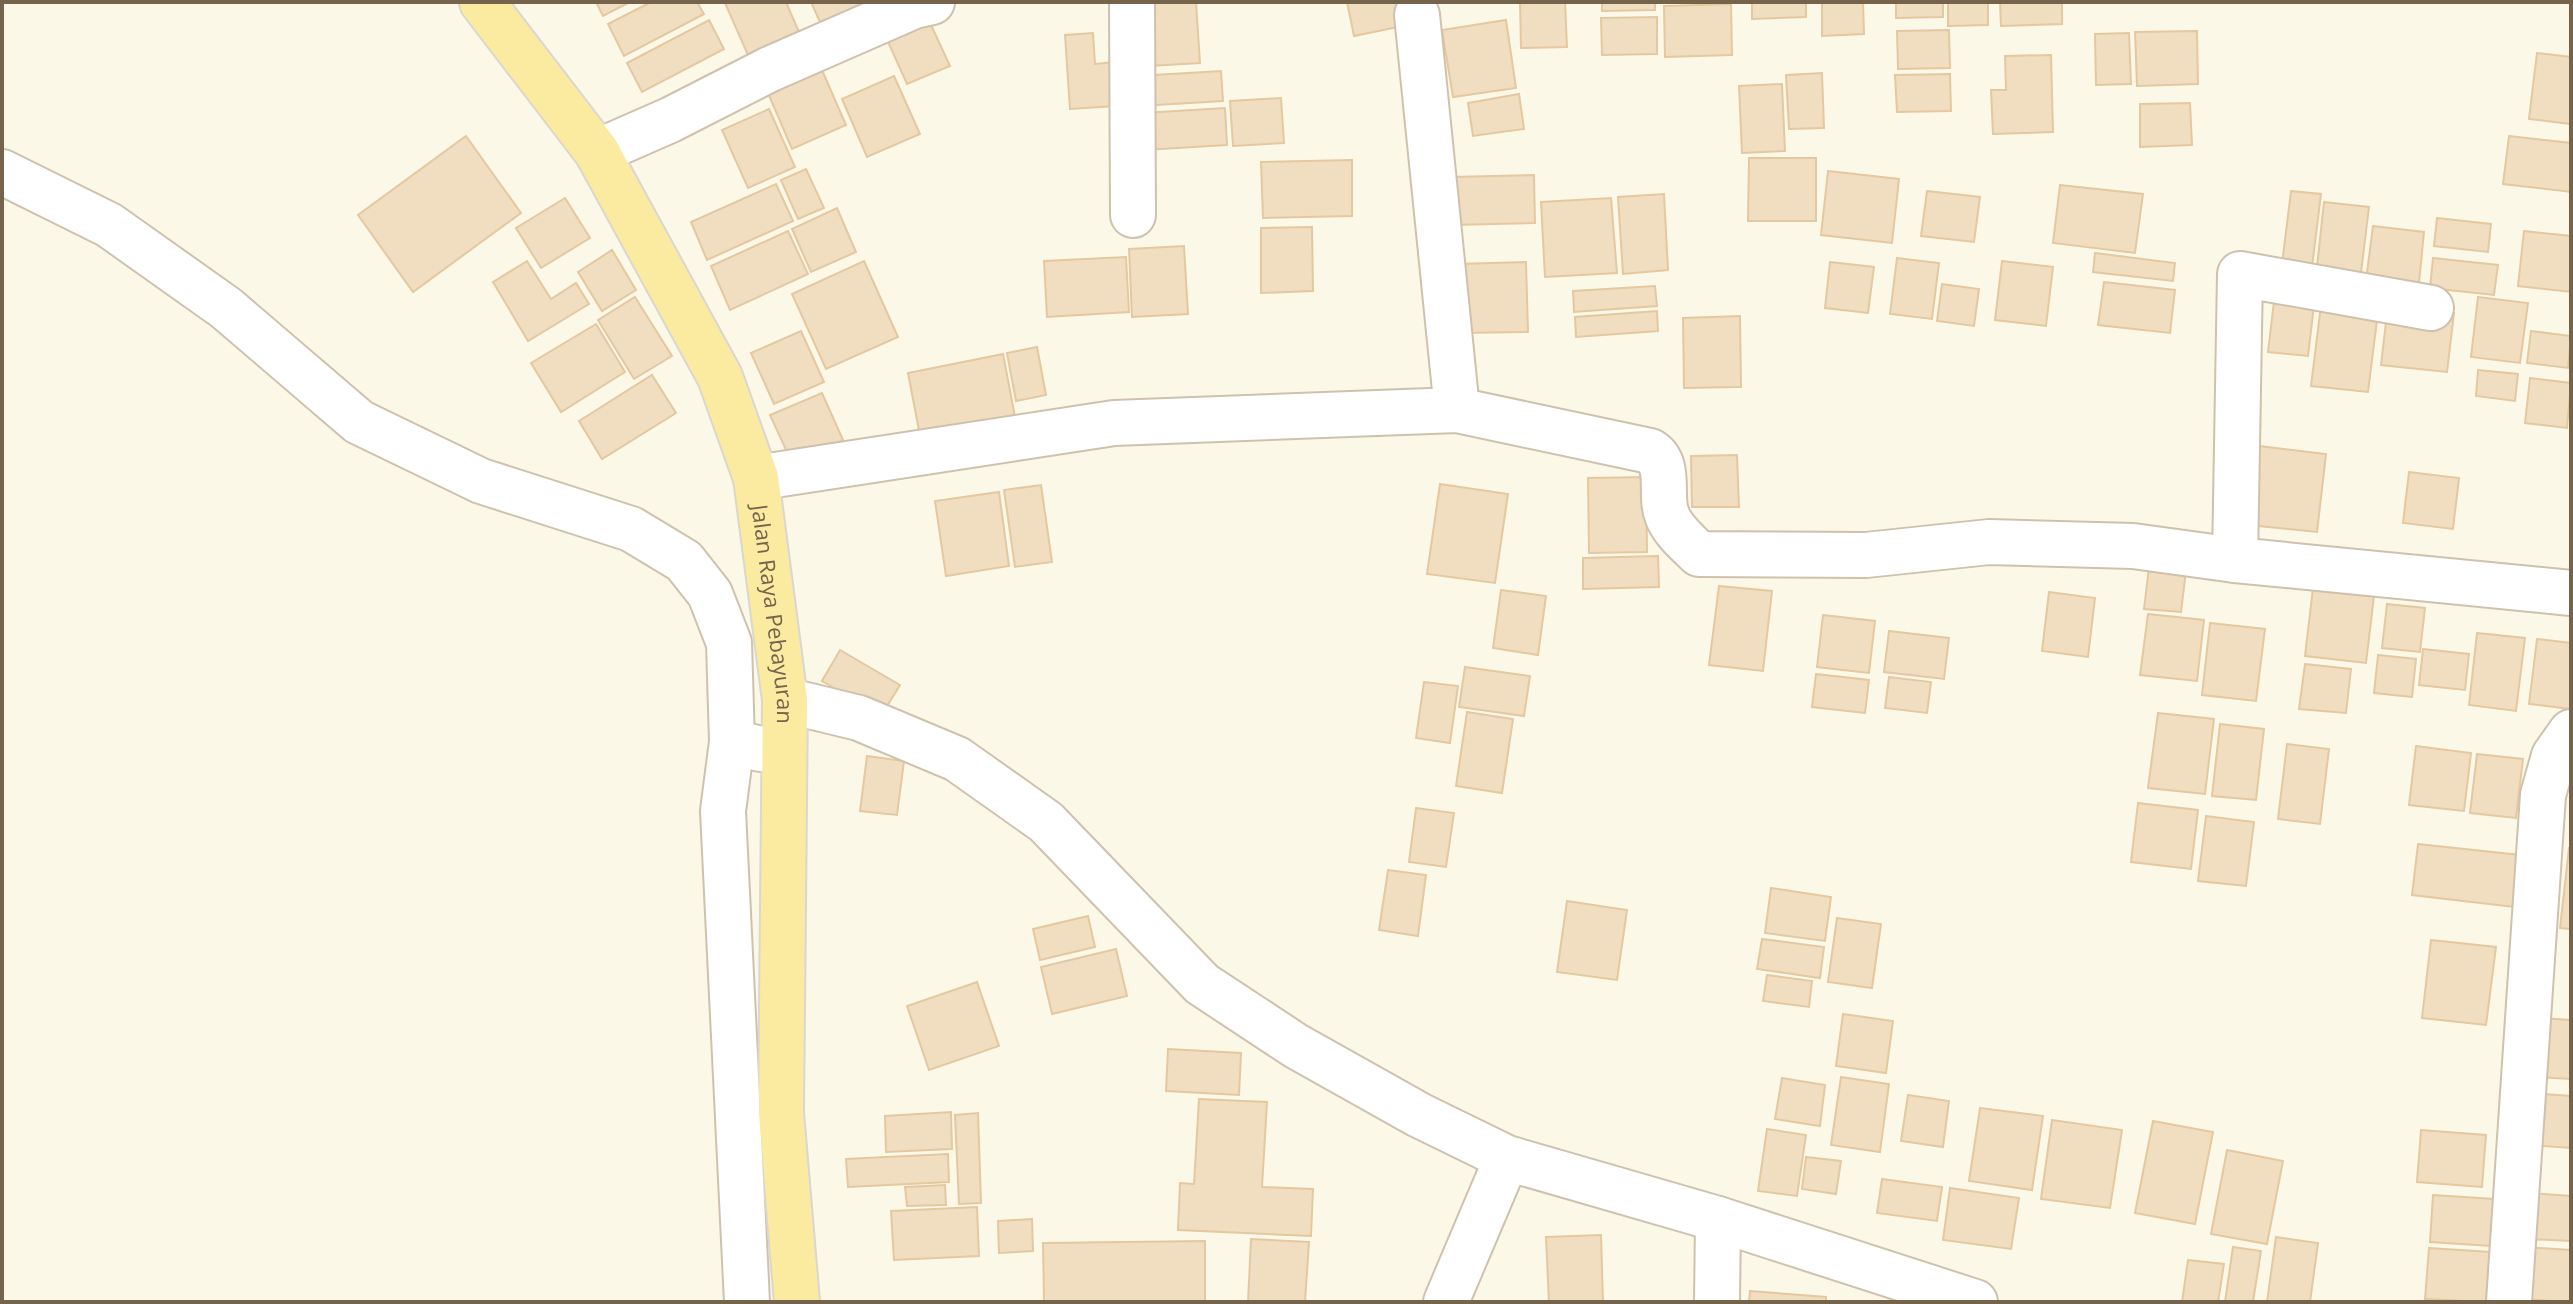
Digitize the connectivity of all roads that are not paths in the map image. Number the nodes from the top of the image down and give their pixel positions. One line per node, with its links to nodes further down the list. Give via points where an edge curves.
1 (482, 2): 5 (main road, Jalan Raya Pebayuran)
2 (932, 2): 5 (street, via 770,69)
3 (1132, 2): 7 (street)
4 (1417, 15): 9 (street)
5 (597, 152): 10 (main road, Jalan Raya Pebayuran, via 720,377)
6 (2, 172): 15 (street, via 109,225 226,308 359,422 481,481 631,529 684,561 710,594 729,643)
7 (1133, 215)
8 (2431, 308): 11 (street, via 2240,274)
9 (1457, 410): 10 (street, via 1114,423); 11 (street, via 1650,451 1662,466 1667,516 1699,554 1866,555 1989,542 2133,546)
10 (756, 478): 13 (main road, Jalan Raya Pebayuran)
11 (2235, 560): 12 (street)
12 (2571, 593)
13 (785, 700): 16 (main road, Jalan Raya Pebayuran); 17 (street, via 859,718 957,759 1046,822 1202,984 1309,1054)
14 (2571, 732): 24 (street, via 2554,756 2543,795)
15 (732, 742): 16 (street); 19 (street, via 723,811)
16 (783, 755): 20 (main road, Jalan Raya Pebayuran, via 781,1113)
17 (1507, 1158): 18 (street); 21 (street)
18 (1718, 1219): 22 (street); 23 (street)
19 (747, 1302)
20 (797, 1302)
21 (1446, 1302)
22 (1717, 1302)
23 (1975, 1302)
24 (2509, 1302)

